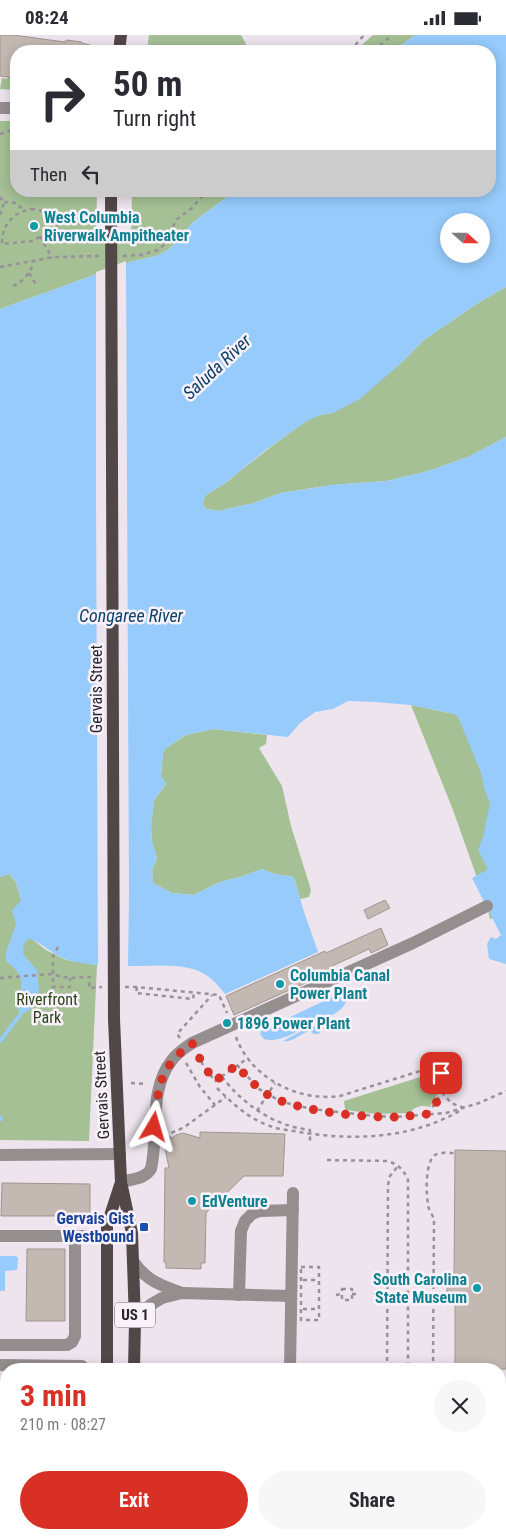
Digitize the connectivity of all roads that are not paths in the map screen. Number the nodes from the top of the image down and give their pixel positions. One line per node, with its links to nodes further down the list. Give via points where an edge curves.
1 (111, 197): 3 (main road, Gervais Street / US 1, via 114,1019)
2 (488, 906): 5 (street, via 192,1043 171,1061 162,1077 154,1127 152,1169 144,1177)
3 (120, 1154): 4 (street); 5 (main road, Gervais Street / US 1)
4 (0, 1155)
5 (121, 1182): 9 (main road, Gervais Street / US 1, via 132,1233); 15 (main road, Gervais Street, via 107,1225)
6 (293, 1193): 7 (street)
7 (292, 1210): 11 (street, via 260,1211 245,1221 241,1231); 12 (street)
8 (0, 1236): 14 (street, via 80,1236 75,1336 72,1342 67,1345)
9 (133, 1261): 10 (street, via 146,1277); 13 (main road, Gervais Street / US 1)
10 (182, 1293): 11 (street); 13 (street, via 150,1305)
11 (239, 1295): 12 (street)
12 (291, 1296): 17 (street)
13 (135, 1321): 16 (main road, Gervais Street / US 1)
14 (0, 1345)
15 (107, 1363)
16 (134, 1363)
17 (290, 1363)

